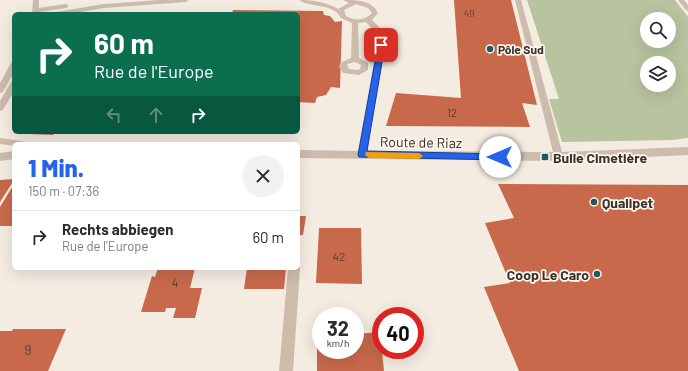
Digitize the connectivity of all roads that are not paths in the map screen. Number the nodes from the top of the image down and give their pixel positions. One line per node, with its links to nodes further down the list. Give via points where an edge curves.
1 (36, 0): 13 (street)
2 (48, 0): 12 (street)
3 (106, 0): 4 (street); 12 (street)
4 (118, 0)
5 (186, 0): 14 (street, via 104,6)
6 (302, 0): 15 (street, via 328,6)
7 (346, 0): 10 (street)
8 (518, 0): 30 (street)
9 (684, 2): 11 (street)
10 (354, 3): 15 (street, via 344,6); 16 (street, via 374,9 375,13)
11 (688, 9)
12 (48, 11): 13 (street)
13 (36, 12)
14 (68, 12)
15 (341, 13): 17 (street, via 348,20)
16 (368, 20): 17 (street); 28 (street, via 378,30 381,45)
17 (355, 21): 18 (street)
18 (355, 60)
19 (12, 69): 21 (street)
20 (12, 87): 22 (street)
21 (0, 90)
22 (0, 108)
23 (0, 141): 24 (street)
24 (12, 143)
25 (688, 151): 30 (street, Route de Riaz)
26 (300, 154): 28 (street, Route de Riaz)
27 (12, 155): 29 (street)
28 (362, 155): 30 (street, Route de Riaz)
29 (0, 157)
30 (559, 157)
31 (294, 270): 32 (street)
32 (286, 371)

